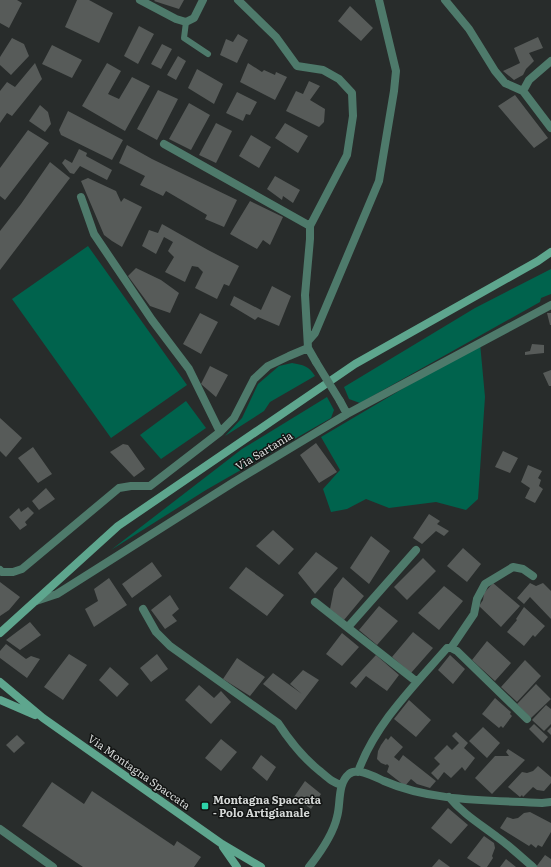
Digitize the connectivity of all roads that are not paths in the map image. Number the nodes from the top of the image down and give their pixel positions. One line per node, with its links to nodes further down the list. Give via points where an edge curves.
1 (140, 0): 6 (street)
2 (204, 0): 6 (street, via 194,18)
3 (238, 0): 13 (street, via 276,37 297,66 323,70 339,79 352,93 353,116 347,155)
4 (380, 0): 16 (street, via 396,70 379,181 315,333)
5 (445, 0): 9 (street, via 469,29 495,71 505,82)
6 (186, 22): 7 (lane, via 184,38)
7 (208, 54)
8 (551, 61): 9 (street, via 529,80)
9 (524, 91): 10 (street)
10 (551, 128)
11 (164, 144): 13 (street)
12 (81, 197): 18 (street, via 94,234 152,320 189,369)
13 (310, 226): 16 (street, via 305,295)
14 (551, 252): 22 (street, via 355,364 118,526)
15 (551, 305): 17 (street, Via Sartania)
16 (308, 344): 17 (street, bridge); 18 (street, via 268,366 254,379 234,418)
17 (347, 414): 22 (street, Via Sartania, via 57,594)
18 (220, 432): 20 (street, via 150,486 119,488 22,569 13,572)
19 (416, 550): 25 (street)
20 (0, 570)
21 (533, 576): 27 (street, via 523,569 513,567 485,584 477,599 474,614)
22 (34, 601): 26 (street, Via Sartania)
23 (315, 602): 25 (street)
24 (143, 609): 34 (street, via 156,632 170,646 278,723 306,760 335,783)
25 (348, 627): 29 (street)
26 (0, 633)
27 (451, 648): 29 (street, via 447,648); 32 (street)
28 (1, 682): 31 (street, Via Montagna Spaccata)
29 (417, 682): 33 (street, via 379,729)
30 (0, 700): 31 (street, Via Montagna Spaccata)
31 (43, 718): 38 (street, Via Montagna Spaccata)
32 (527, 719)
33 (358, 772): 34 (street, via 348,775); 35 (street, via 394,786)
34 (342, 785): 42 (street, via 332,831)
35 (449, 797): 36 (street); 43 (street, via 468,817 498,837)
36 (551, 802)
37 (0, 829): 39 (street)
38 (222, 844): 40 (street, Via Montagna Spaccata); 41 (street, Via Montagna Spaccata)
39 (53, 867)
40 (237, 867)
41 (261, 867)
42 (308, 867)
43 (533, 867)

